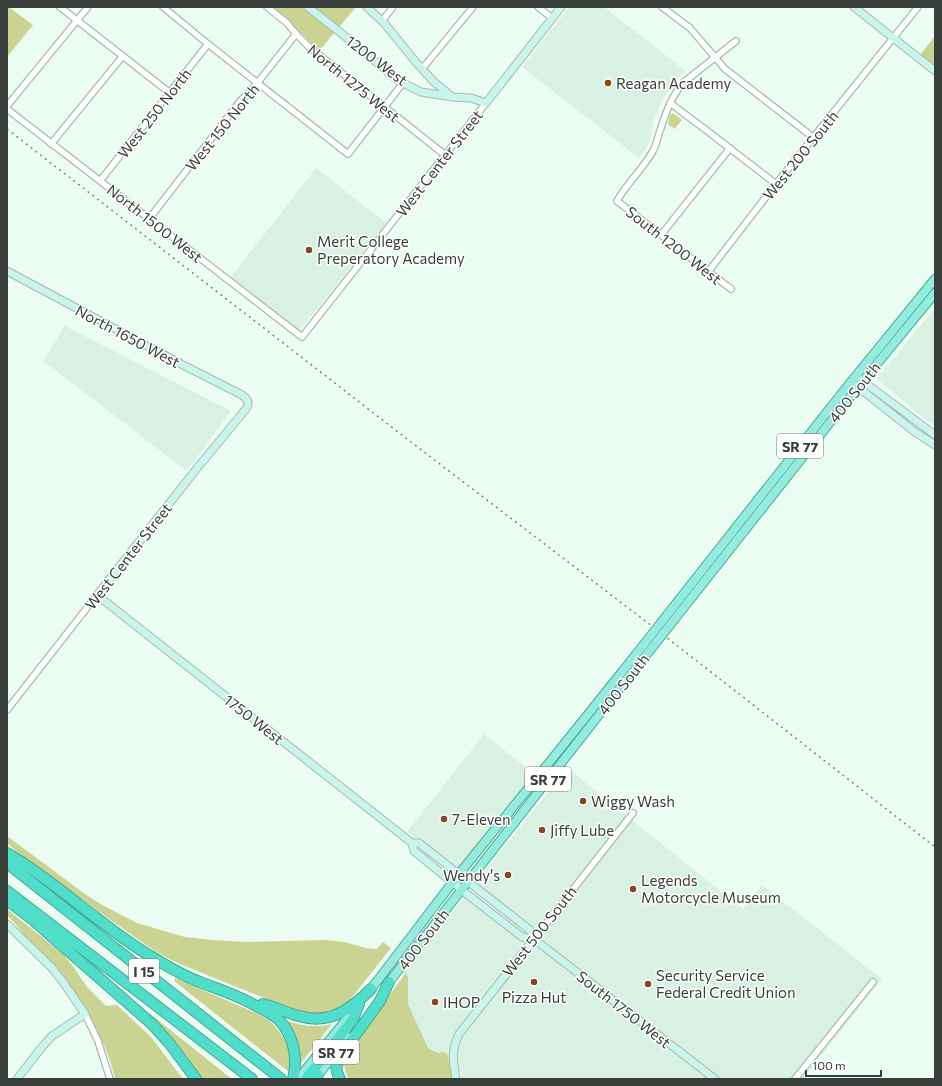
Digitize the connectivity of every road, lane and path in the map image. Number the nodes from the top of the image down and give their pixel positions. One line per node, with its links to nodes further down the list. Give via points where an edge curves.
1 (60, 7): 15 (street)
2 (88, 7): 15 (street)
3 (164, 7): 20 (street)
4 (267, 7): 17 (street, North 1275 West)
5 (308, 7): 26 (street, 1200 West)
6 (367, 7): 16 (street, 1200 West)
7 (393, 7): 16 (street)
8 (473, 7): 23 (street)
9 (538, 7): 14 (street)
10 (561, 7): 14 (street, West Center Street)
11 (662, 7): 22 (street, via 690,28)
12 (854, 7): 18 (street)
13 (918, 7): 18 (street, West 200 South)
14 (552, 18): 29 (street, West Center Street)
15 (77, 20): 21 (street); 31 (street)
16 (382, 21): 23 (street, 1200 West)
17 (296, 34): 25 (street, West 150 North); 32 (street, North 1275 West)
18 (894, 38): 24 (street); 34 (street, West 200 South)
19 (736, 41): 22 (street)
20 (208, 44): 25 (street); 27 (street, West 250 North)
21 (122, 57): 27 (street); 35 (street)
22 (714, 58): 30 (street, via 684,82); 34 (street)
23 (422, 69): 28 (street, 1200 West)
24 (935, 71)
25 (258, 83): 32 (street, via 348,154); 40 (street, West 150 North, via 241,100)
26 (403, 83): 28 (street, 1200 West, via 421,92); 32 (street)
27 (170, 93): 38 (street, West 250 North)
28 (453, 97): 29 (street, 1200 West, via 472,98)
29 (486, 103): 37 (street, West Center Street)
30 (670, 103): 36 (street); 41 (street, South 1200 West, via 654,150 617,201)
31 (7, 106)
32 (385, 107): 37 (street, North 1275 West)
33 (7, 110): 35 (street, North 1500 West)
34 (814, 138): 39 (street, West 200 South)
35 (51, 144): 38 (street, North 1500 West)
36 (730, 148): 39 (street); 41 (street)
37 (445, 155): 47 (street, West Center Street)
38 (100, 181): 40 (street, North 1500 West)
39 (776, 184): 43 (street, West 200 South)
40 (149, 219): 47 (street, North 1500 West)
41 (661, 235): 43 (street, South 1200 West)
42 (7, 271): 49 (street, North 1650 West, via 242,395)
43 (708, 272): 45 (street, South 1200 West)
44 (935, 279): 48 (main road, 400 South / SR 77)
45 (731, 290)
46 (935, 292): 48 (main road, 400 South / SR 77)
47 (302, 337)
48 (857, 382): 50 (street); 51 (street, via 915,432); 53 (main road, 400 South / SR 77, bridge, via 674,620); 53 (main road, 400 South / SR 77, bridge, via 666,615)
49 (248, 401): 52 (street, West Center Street, via 246,409)
50 (935, 435)
51 (935, 445)
52 (96, 595): 54 (street, West Center Street); 56 (street, 1750 West)
53 (625, 675): 59 (main road, 400 South / SR 77); 60 (main road, 400 South / SR 77)
54 (7, 710)
55 (632, 813): 66 (street, West 500 South)
56 (412, 843): 59 (street, 1750 West, via 419,843); 61 (street, 1750 West, via 414,851)
57 (7, 853): 70 (highway, via 37,872 148,955 198,982)
58 (7, 862): 79 (highway, I 15)
59 (459, 874): 60 (street, 1750 West); 61 (main road, 400 South / SR 77)
60 (469, 881): 62 (main road, 400 South / SR 77); 66 (street, 1750 West, via 530,930)
61 (453, 882): 62 (street, 1750 West); 69 (main road, 400 South / SR 77)
62 (462, 890): 66 (street, 1750 West, via 522,937); 67 (main road, 400 South / SR 77)
63 (7, 891): 78 (highway, I 15)
64 (7, 900): 77 (highway, via 152,1024)
65 (7, 924): 72 (street, via 52,968)
66 (534, 939): 81 (street, West 500 South, via 459,1034 453,1053); 82 (street, South 1750 West)
67 (389, 982): 74 (main road, 400 South / SR 77); 80 (highway, via 380,1001 338,1059 336,1068)
68 (873, 982): 83 (street)
69 (371, 989): 70 (highway, via 348,1008 326,1018 303,1017); 71 (main road, 400 South / SR 77)
70 (251, 1002): 73 (highway, via 281,1022 292,1041)
71 (360, 1004): 73 (highway, via 352,1021)
72 (85, 1014): 75 (street, via 52,1036); 76 (street, via 98,1041)
73 (299, 1077)
74 (316, 1078)
75 (17, 1079)
76 (110, 1079)
77 (196, 1079)
78 (252, 1079)
79 (281, 1079)
80 (340, 1079)
81 (456, 1079)
82 (715, 1079)
83 (795, 1079)

